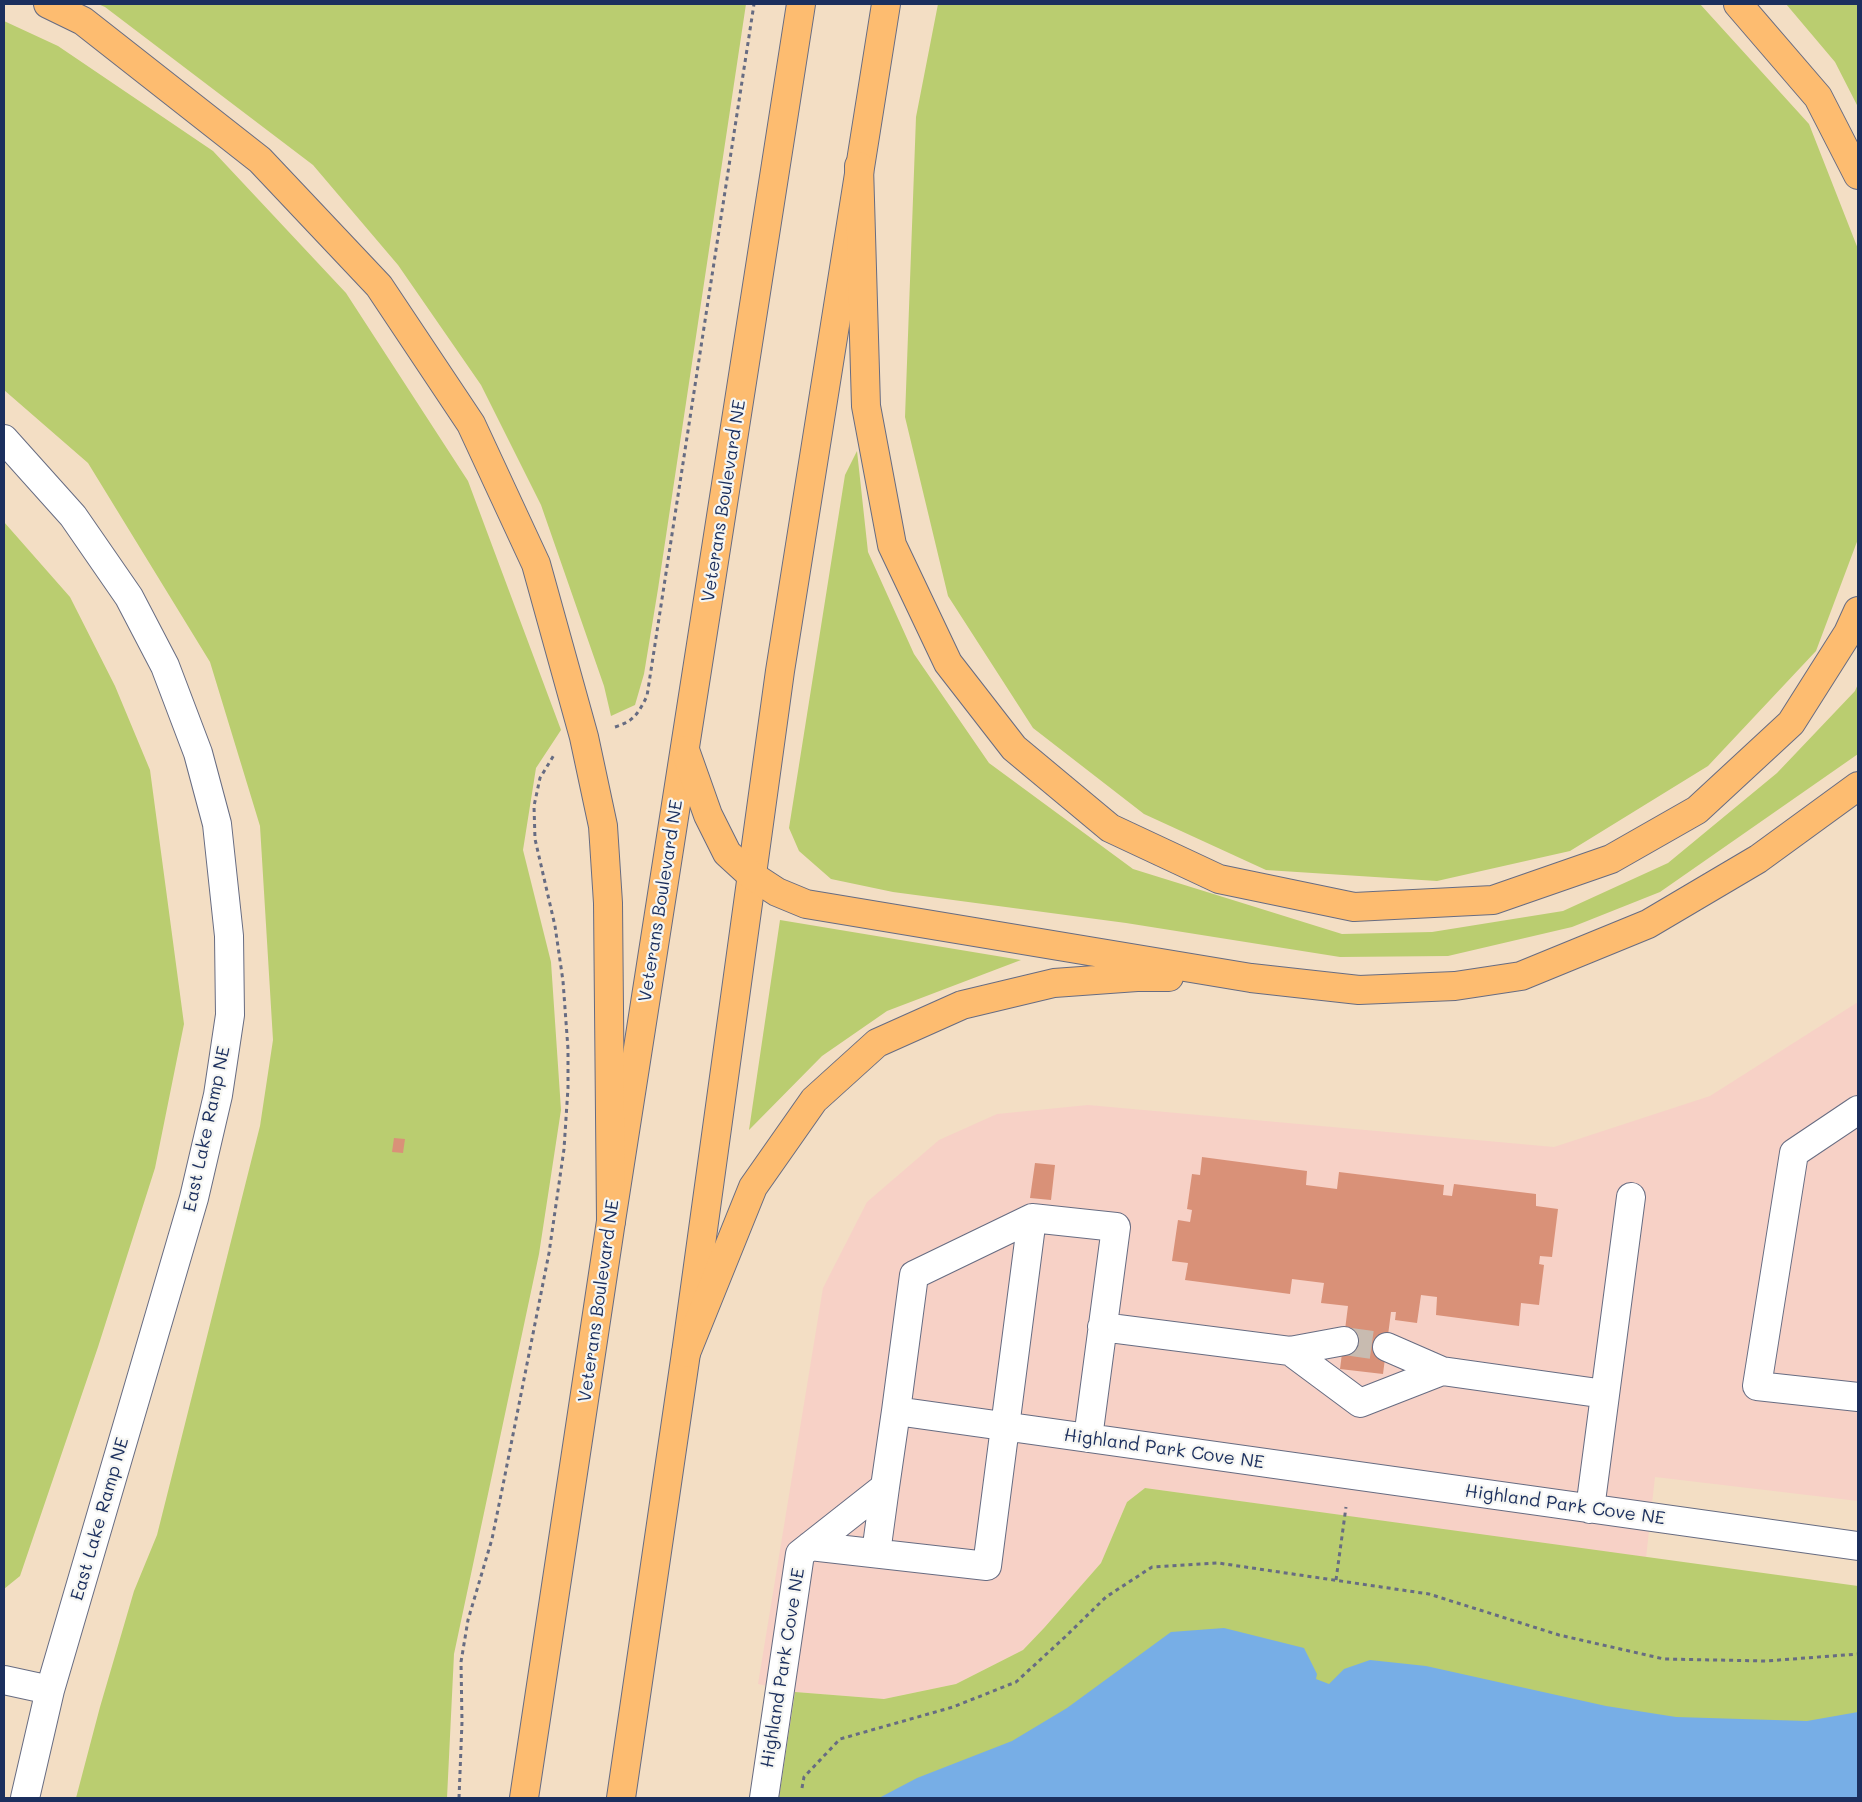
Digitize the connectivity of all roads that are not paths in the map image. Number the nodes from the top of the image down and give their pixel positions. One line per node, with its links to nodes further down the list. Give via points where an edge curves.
1 (48, 4): 16 (main road, via 83,21 260,160 379,286 471,424 536,564 584,738 603,826 608,903)
2 (801, 4): 9 (main road, Veterans Boulevard NE)
3 (886, 4): 5 (main road)
4 (1738, 4): 6 (main road, via 1818,97)
5 (859, 166): 8 (main road, via 866,406 892,545 948,663 1014,748 1110,828 1219,879 1354,908 1493,900 1611,859 1697,810 1792,723 1848,633); 11 (main road)
6 (1858, 175)
7 (4, 440): 34 (street, East Lake Ramp NE, via 73,516 129,597 165,666 198,753 217,824 229,936 230,1015 218,1095 194,1198)
8 (1858, 611)
9 (685, 750): 11 (main road, via 708,816 727,853); 16 (main road, Veterans Boulevard NE)
10 (1858, 786): 12 (main road, via 1758,859 1648,924 1520,976 1455,986 1359,990)
11 (751, 875): 12 (main road, via 777,892 806,904); 21 (main road)
12 (1251, 978): 21 (main road, via 1137,977 1054,983 962,1005 877,1043 814,1100 754,1187)
13 (1858, 1110): 24 (street, via 1794,1153 1757,1386)
14 (1632, 1197): 23 (street)
15 (1032, 1218): 17 (street, via 1116,1227); 25 (street, via 914,1275); 26 (street)
16 (611, 1221): 36 (main road, Veterans Boulevard NE)
17 (1102, 1327): 20 (street); 27 (street)
18 (1344, 1341): 20 (street)
19 (1387, 1347): 22 (street)
20 (1290, 1351): 22 (street, via 1360,1403)
21 (686, 1353): 37 (main road)
22 (1442, 1371): 23 (street)
23 (1605, 1394): 29 (street)
24 (1858, 1397)
25 (896, 1411): 26 (street, Highland Park Cove NE); 28 (street)
26 (1005, 1426): 27 (street, Highland Park Cove NE); 32 (street, via 987,1566)
27 (1088, 1438): 29 (street, Highland Park Cove NE)
28 (885, 1487): 30 (street, Highland Park Cove NE); 32 (street)
29 (1590, 1508): 31 (street, Highland Park Cove NE)
30 (810, 1546): 32 (street); 38 (street, Highland Park Cove NE, via 800,1554)
31 (1858, 1546)
32 (876, 1554)
33 (4, 1680): 34 (street)
34 (50, 1690): 35 (street, East Lake Ramp NE)
35 (25, 1798)
36 (524, 1798)
37 (621, 1798)
38 (764, 1798)

